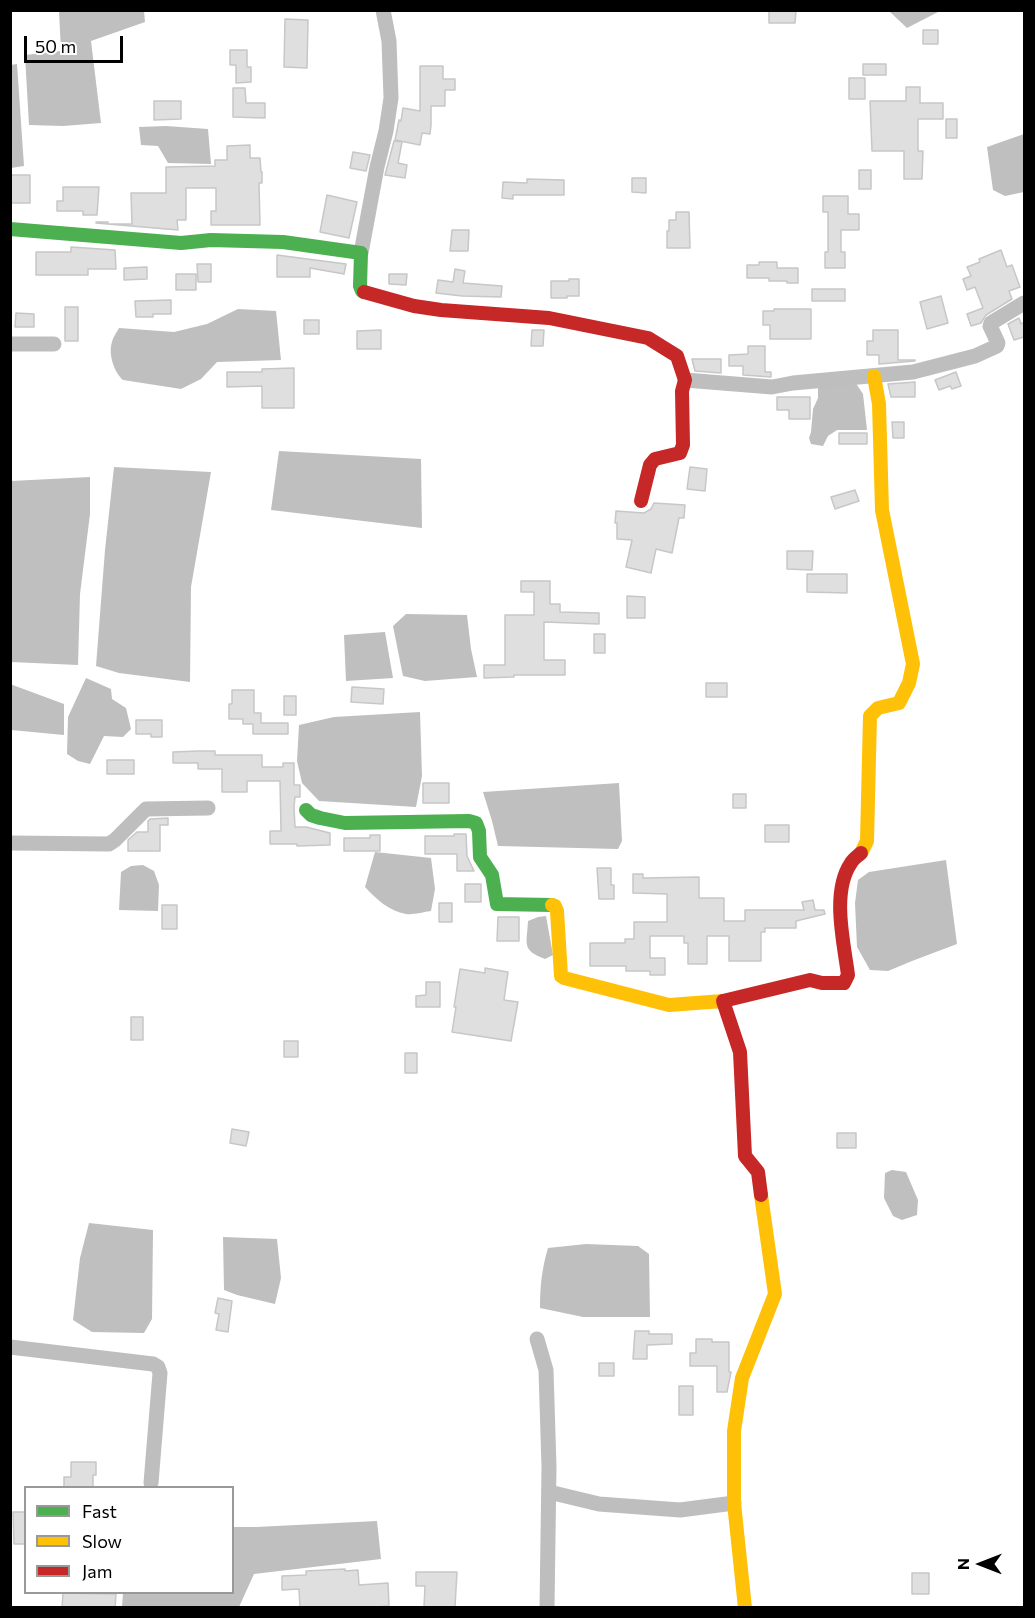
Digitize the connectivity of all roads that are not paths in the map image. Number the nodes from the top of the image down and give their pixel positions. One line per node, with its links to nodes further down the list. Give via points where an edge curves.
1 (383, 10): 3 (street, via 389,41 391,98)
2 (10, 229): 3 (street, via 181,243 283,242)
3 (361, 253): 8 (street, via 362,291 414,306 549,318 648,338 678,356)
4 (1024, 303): 7 (street, via 991,323 997,346 975,356 913,372)
5 (10, 344): 6 (street)
6 (54, 344)
7 (874, 376): 8 (street, via 772,387); 13 (street, via 879,404 882,510 913,663 899,703 875,708 870,716 867,841 843,880 840,910 848,975 844,983 810,980)
8 (685, 380): 9 (street, via 680,453 655,459 650,465)
9 (641, 501)
10 (208, 808): 12 (street, via 146,809 109,844)
11 (306, 810): 13 (street, via 320,818 345,823 476,823 480,856 494,880 497,904 555,906 561,976 669,1005)
12 (10, 843)
13 (723, 1001): 18 (street, via 740,1052 746,1156 758,1172 776,1294 742,1378 734,1431)
14 (537, 1340): 17 (street, via 546,1370)
15 (10, 1347): 16 (street, via 158,1367)
16 (151, 1483)
17 (549, 1492): 18 (street, via 599,1504 680,1510); 19 (street)
18 (734, 1503): 20 (street)
19 (547, 1608)
20 (746, 1608)

